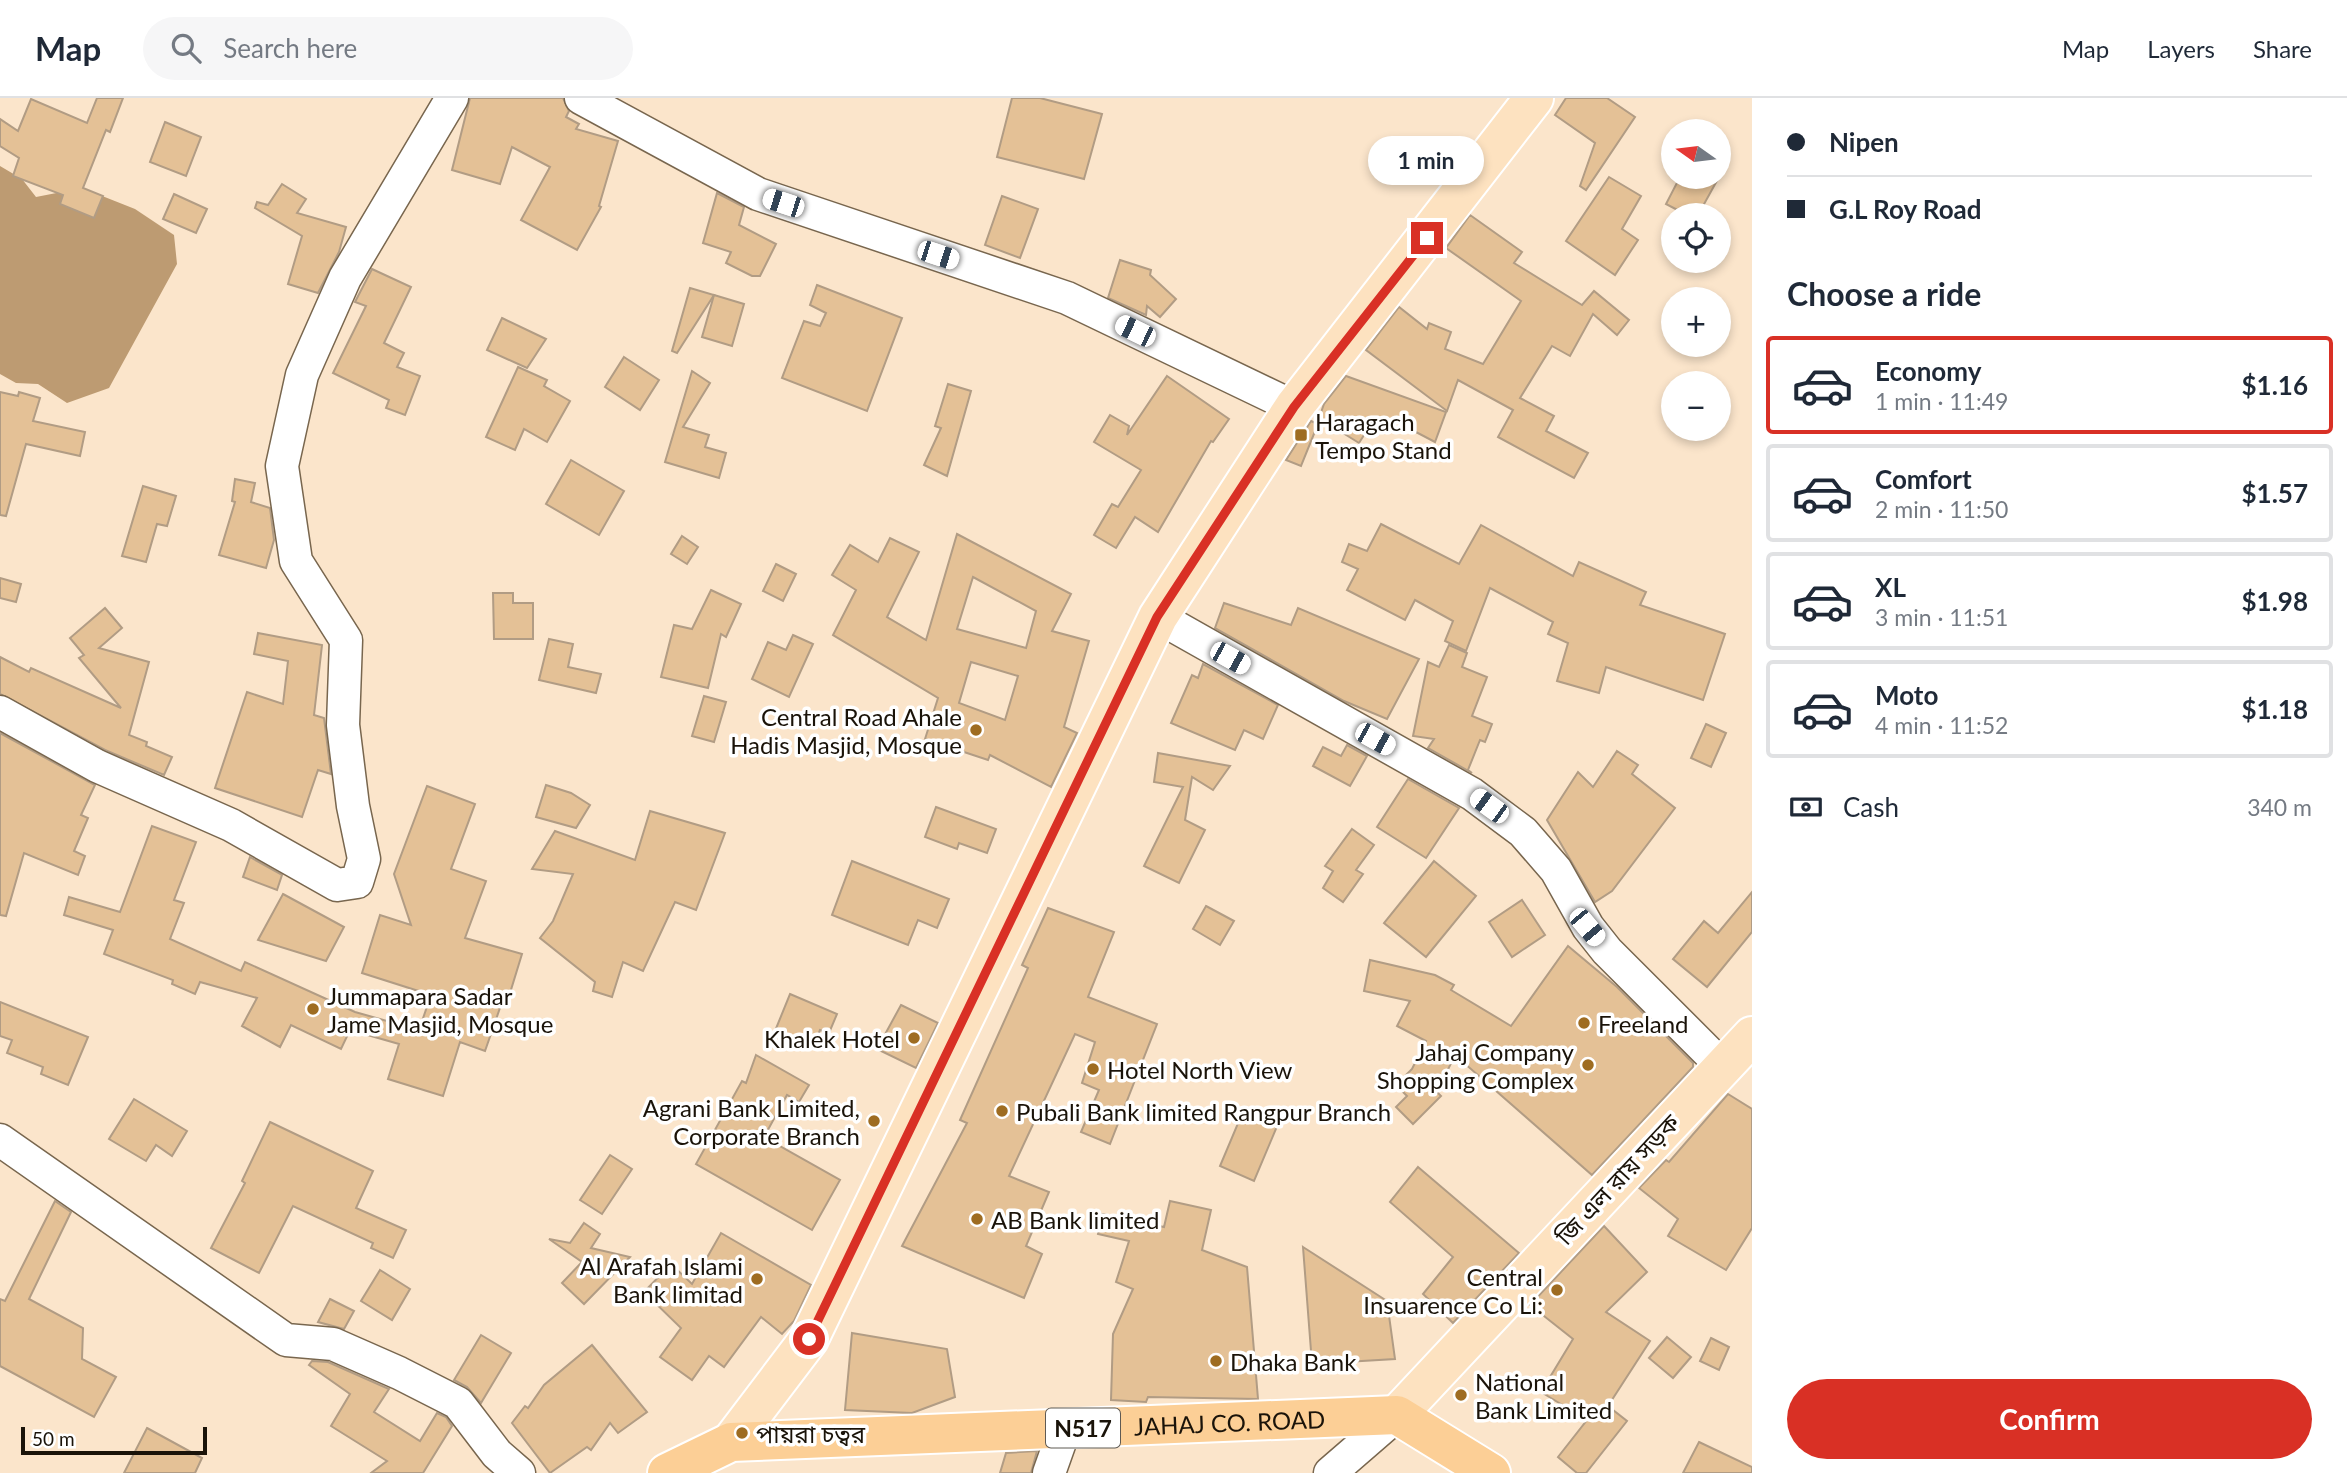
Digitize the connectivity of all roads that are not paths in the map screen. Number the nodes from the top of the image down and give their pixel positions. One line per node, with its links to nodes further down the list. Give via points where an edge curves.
1 (452, 98): 6 (street, via 345,278 302,375 282,467 296,561 346,640 343,725 364,859 357,882 337,885 231,825 97,766)
2 (581, 98): 4 (street, via 758,194 1067,298)
3 (1534, 98): 4 (main road)
4 (1294, 407): 5 (main road)
5 (1157, 617): 8 (street, via 1472,794 1523,832 1556,870 1587,927 1607,951); 12 (main road, via 809,1339)
6 (0, 712)
7 (1752, 1036): 8 (main road, জি এল রায় সড়ক)
8 (1723, 1067): 10 (main road, জি এল রায় সড়ক)
9 (0, 1140): 13 (street, via 286,1340 333,1344 458,1404 497,1454)
10 (1396, 1415): 11 (highway, JAHAJ CO. ROAD / N517); 16 (street); 17 (highway)
11 (1065, 1428): 12 (highway, JAHAJ CO. ROAD / N517); 15 (street)
12 (731, 1442): 14 (highway, JAHAJ CO. ROAD / N517)
13 (519, 1473)
14 (667, 1473)
15 (1049, 1473)
16 (1330, 1473)
17 (1491, 1473)

